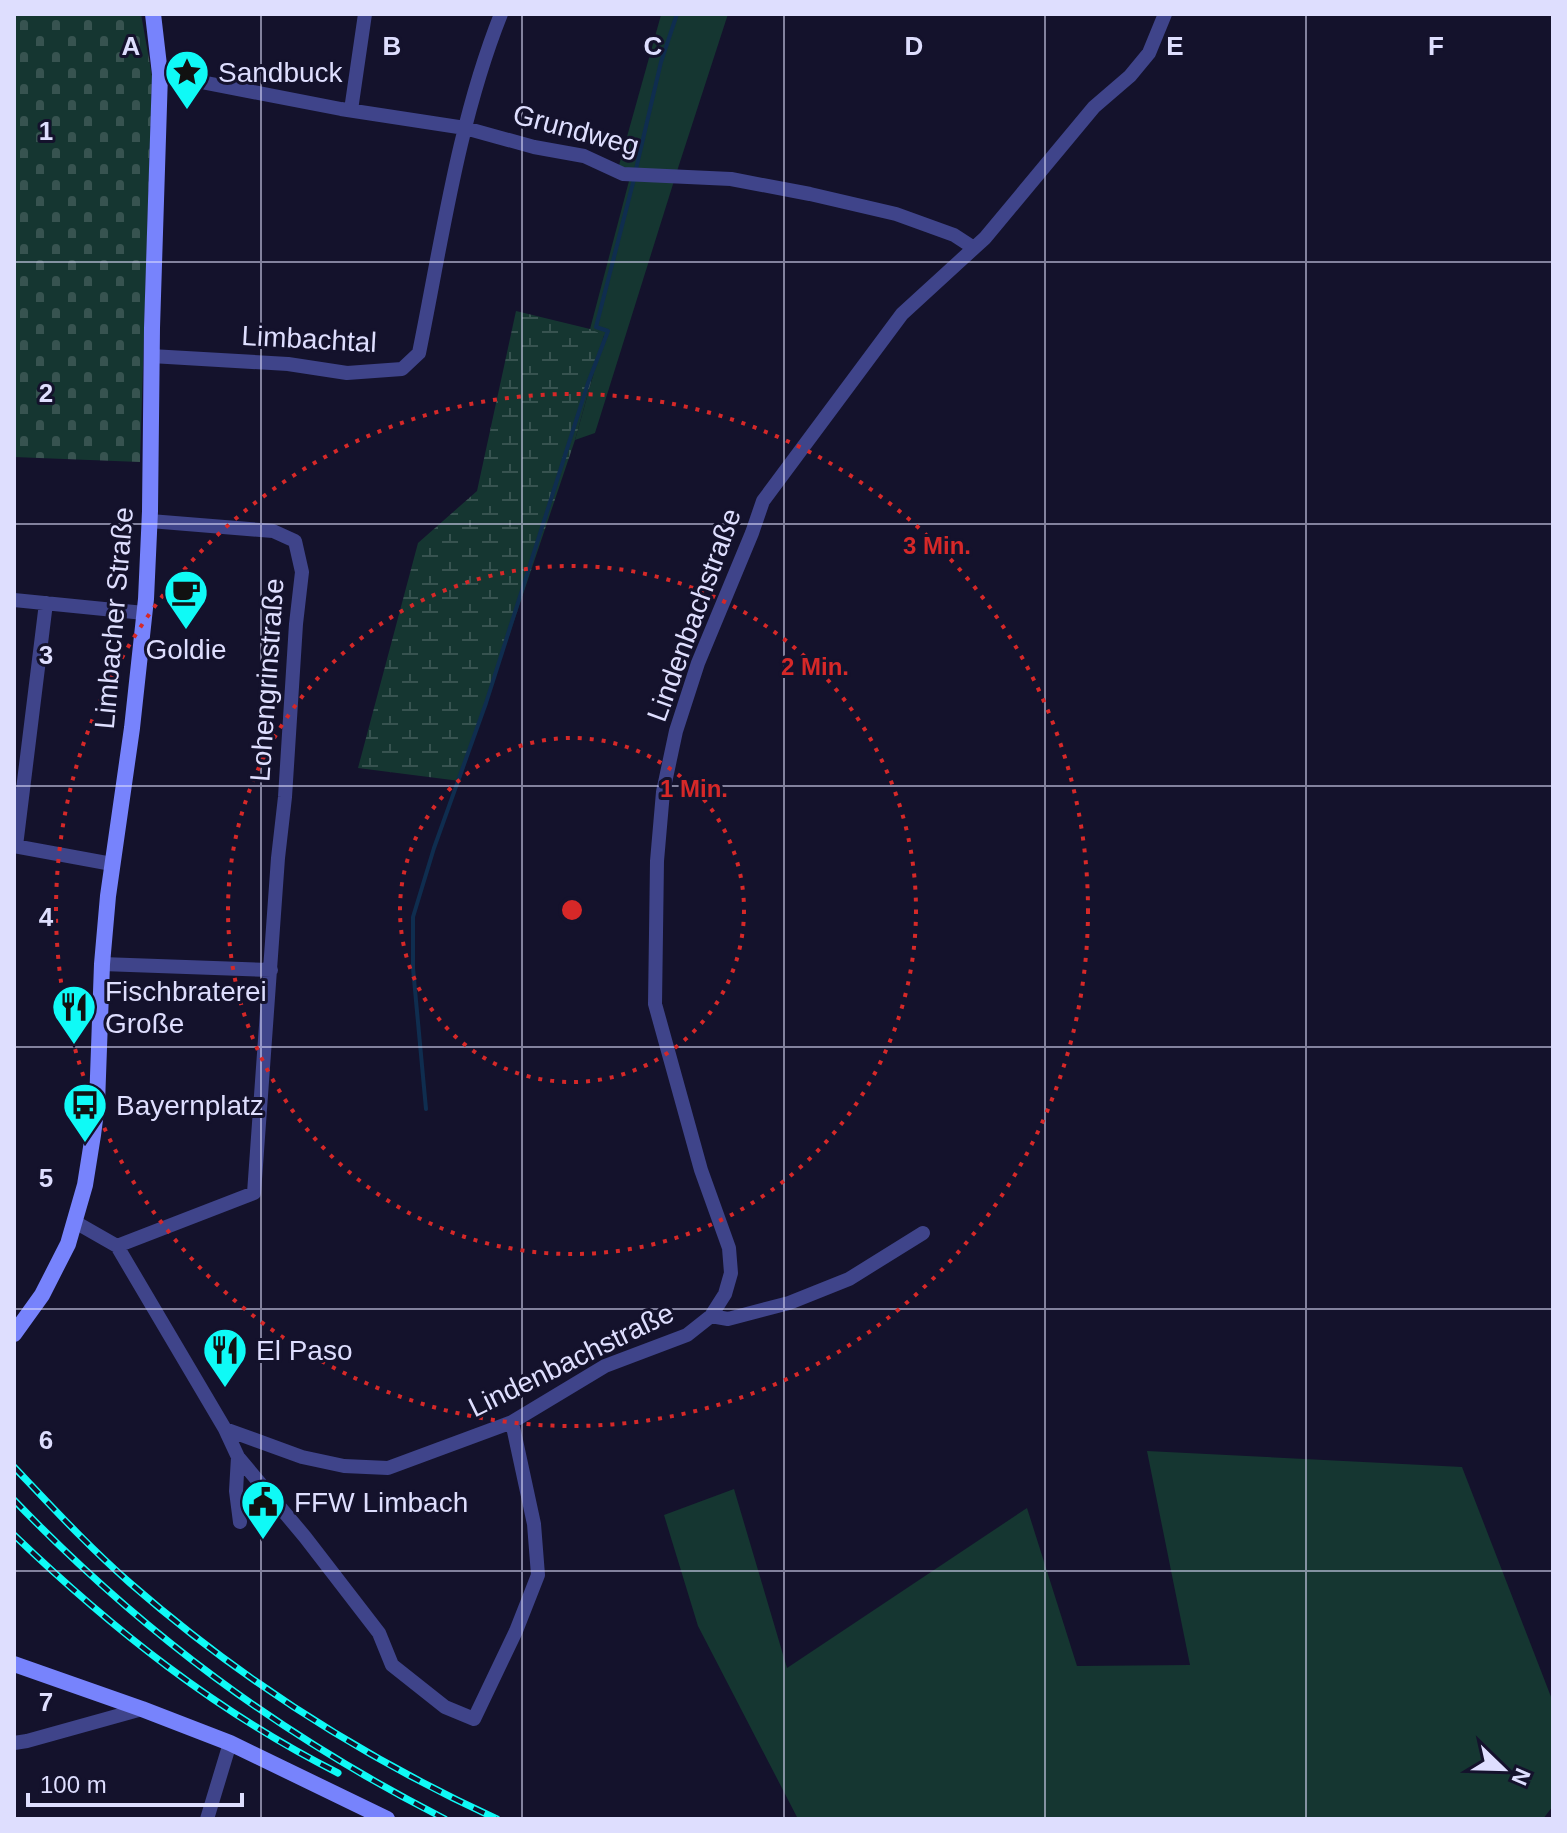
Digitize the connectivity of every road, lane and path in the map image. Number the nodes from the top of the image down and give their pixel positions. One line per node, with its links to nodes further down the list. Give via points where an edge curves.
1 (153, 14): 5 (main road, Limbacher Straße)
2 (365, 14): 6 (street)
3 (501, 14): 7 (street, Limbachtal)
4 (1165, 14): 8 (street, Lindenbachstraße, via 1149,53 1094,107)
5 (160, 74): 6 (street, Grundweg); 9 (main road, Limbacher Straße)
6 (351, 110): 7 (street, Grundweg)
7 (465, 128): 8 (street, Grundweg, via 584,156 623,174 731,179 876,209 954,235); 9 (street, Limbachtal, via 419,353 402,369 347,373)
8 (974, 248): 21 (street, Lindenbachstraße, via 902,314 763,501 676,731 663,792 657,861 655,1004 701,1170 729,1248 731,1273)
9 (151, 356): 10 (main road, Limbacher Straße)
10 (150, 521): 13 (main road, Limbacher Straße); 17 (street, Lohengrinstraße, via 273,531 295,541 302,572)
11 (14, 600): 12 (street)
12 (46, 603): 13 (street); 14 (street)
13 (144, 613): 15 (main road, Limbacher Straße)
14 (15, 846): 15 (street)
15 (112, 864): 16 (main road, Limbacher Straße)
16 (102, 964): 17 (street); 18 (main road, Limbacher Straße, via 97,1104)
17 (271, 970): 20 (street, Lohengrinstraße, via 254,1193)
18 (75, 1222): 20 (street); 22 (main road, Limbacher Straße, via 57,1269)
19 (923, 1233): 21 (street, via 849,1279 789,1303 728,1319)
20 (117, 1246): 24 (street)
21 (711, 1316): 23 (street, Lindenbachstraße, via 687,1335 605,1366)
22 (14, 1334)
23 (512, 1422): 24 (street, Lindenbachstraße, via 388,1468 302,1457); 25 (street, via 534,1524 538,1575 474,1719 445,1707 392,1665 379,1633)
24 (225, 1429): 25 (street)
25 (238, 1457): 26 (street)
26 (240, 1522)
27 (14, 1664): 28 (main road)
28 (142, 1709): 29 (street); 30 (main road)
29 (14, 1743)
30 (230, 1743): 31 (street); 32 (main road)
31 (207, 1819)
32 (387, 1819)

